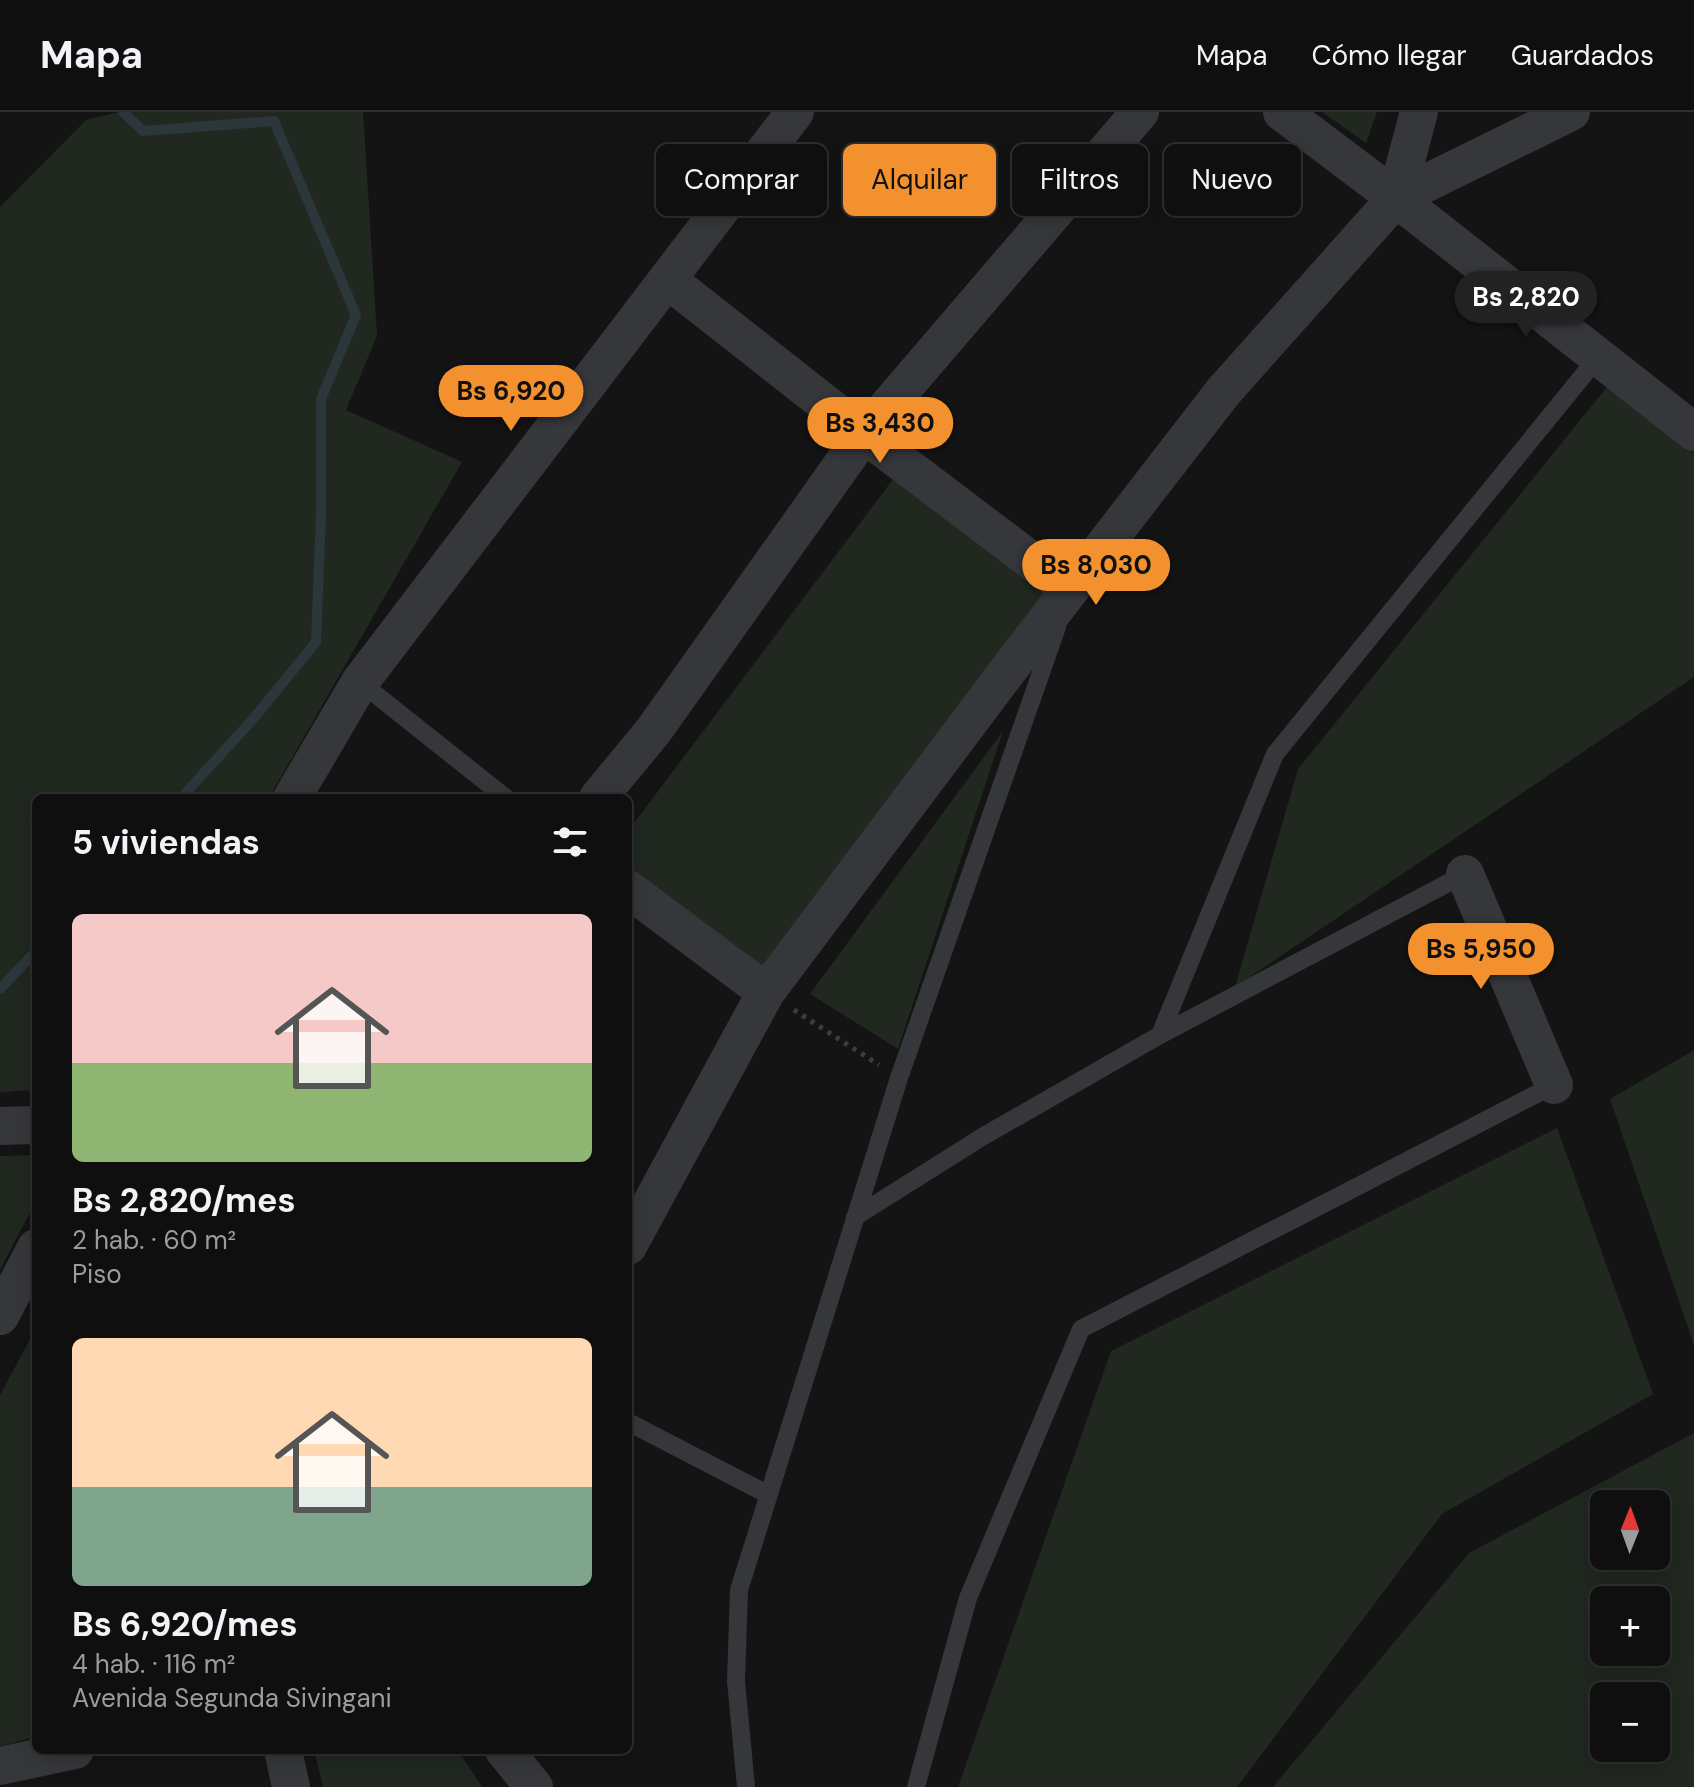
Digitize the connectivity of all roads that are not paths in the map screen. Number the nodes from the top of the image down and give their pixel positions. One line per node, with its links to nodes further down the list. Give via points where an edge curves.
1 (795, 112): 7 (street)
2 (1140, 112): 10 (street)
3 (1282, 112): 6 (street)
4 (1419, 112): 6 (street)
5 (1571, 112): 6 (street)
6 (1396, 198): 8 (street); 11 (street, via 1223,392)
7 (668, 280): 10 (street); 12 (street)
8 (1599, 356): 9 (street); 19 (lane, via 1275,754)
9 (1694, 432)
10 (864, 434): 11 (street); 15 (street, via 654,730)
11 (1070, 590): 18 (street); 23 (lane)
12 (360, 682): 13 (street); 14 (lane)
13 (294, 794)
14 (501, 794)
15 (601, 794)
16 (1465, 874): 19 (lane); 20 (street)
17 (632, 892): 18 (street)
18 (766, 992): 24 (street)
19 (1160, 1035): 23 (lane)
20 (1554, 1085): 36 (lane, via 1081,1329 968,1598)
21 (32, 1125): 22 (street)
22 (0, 1126)
23 (855, 1217): 28 (lane)
24 (632, 1239)
25 (32, 1256): 26 (street)
26 (0, 1316)
27 (632, 1424): 28 (lane)
28 (767, 1494): 35 (lane, via 739,1590 736,1681)
29 (56, 1754): 32 (street)
30 (284, 1754): 33 (street)
31 (507, 1754): 34 (street)
32 (0, 1766)
33 (291, 1787)
34 (534, 1787)
35 (746, 1787)
36 (916, 1787)

